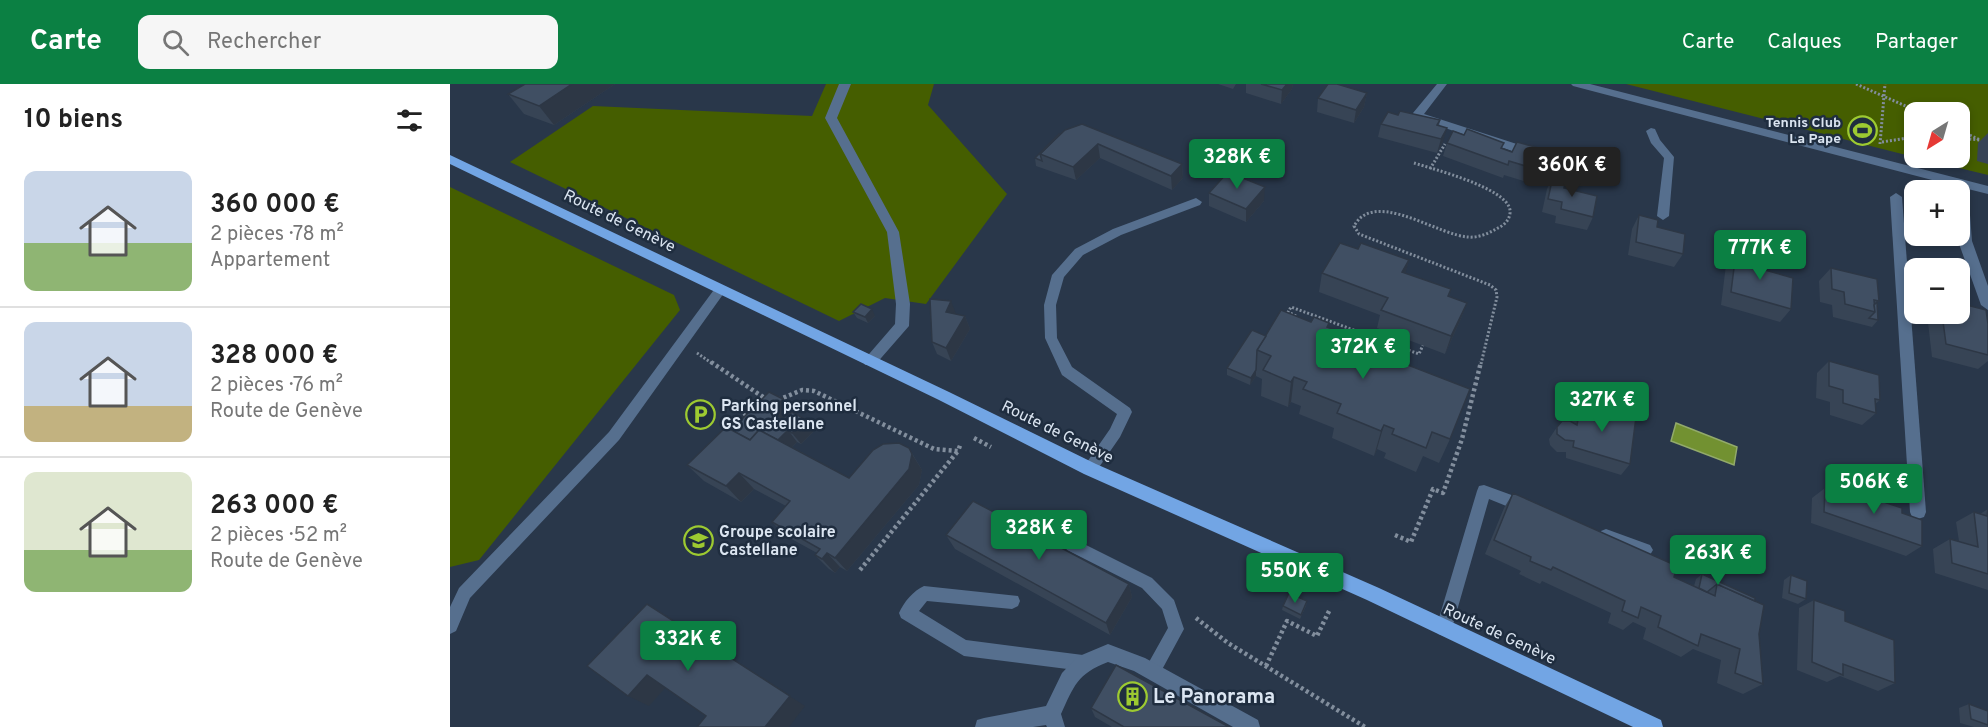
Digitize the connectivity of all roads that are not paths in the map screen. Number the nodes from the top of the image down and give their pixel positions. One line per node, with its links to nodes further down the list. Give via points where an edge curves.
1 (845, 84): 16 (street, via 831,118 893,232 903,304 902,326)
2 (1442, 84): 5 (lane, via 1417,115)
3 (1577, 84): 7 (street)
4 (1651, 131): 12 (lane, via 1669,157)
5 (1538, 155)
6 (450, 159): 14 (main road, Route de Genève)
7 (1949, 180)
8 (1970, 185): 9 (street)
9 (1988, 190)
10 (1896, 197): 19 (street)
11 (1196, 202): 17 (lane, via 1117,232 1079,252 1058,276 1050,305 1051,338 1067,371 1125,412)
12 (1662, 216)
13 (1967, 246): 15 (street)
14 (720, 290): 16 (main road, Route de Genève); 24 (lane, via 614,436 464,594)
15 (1988, 305)
16 (870, 361): 17 (main road, Route de Genève)
17 (1090, 469): 25 (main road, Route de Genève)
18 (1538, 511): 25 (lane, via 1484,491)
19 (1918, 512)
20 (1592, 531): 22 (lane)
21 (1072, 545): 27 (lane, via 1147,583 1168,605 1176,629)
22 (1645, 550)
23 (1012, 601): 26 (lane, via 924,593 907,613 964,648)
24 (450, 626)
25 (1444, 628): 31 (main road, Route de Genève)
26 (1083, 663): 27 (street, via 1108,653); 28 (street, via 1068,679)
27 (1152, 671): 30 (street)
28 (1054, 721): 29 (street)
29 (984, 727)
30 (1251, 727)
31 (1654, 727)

